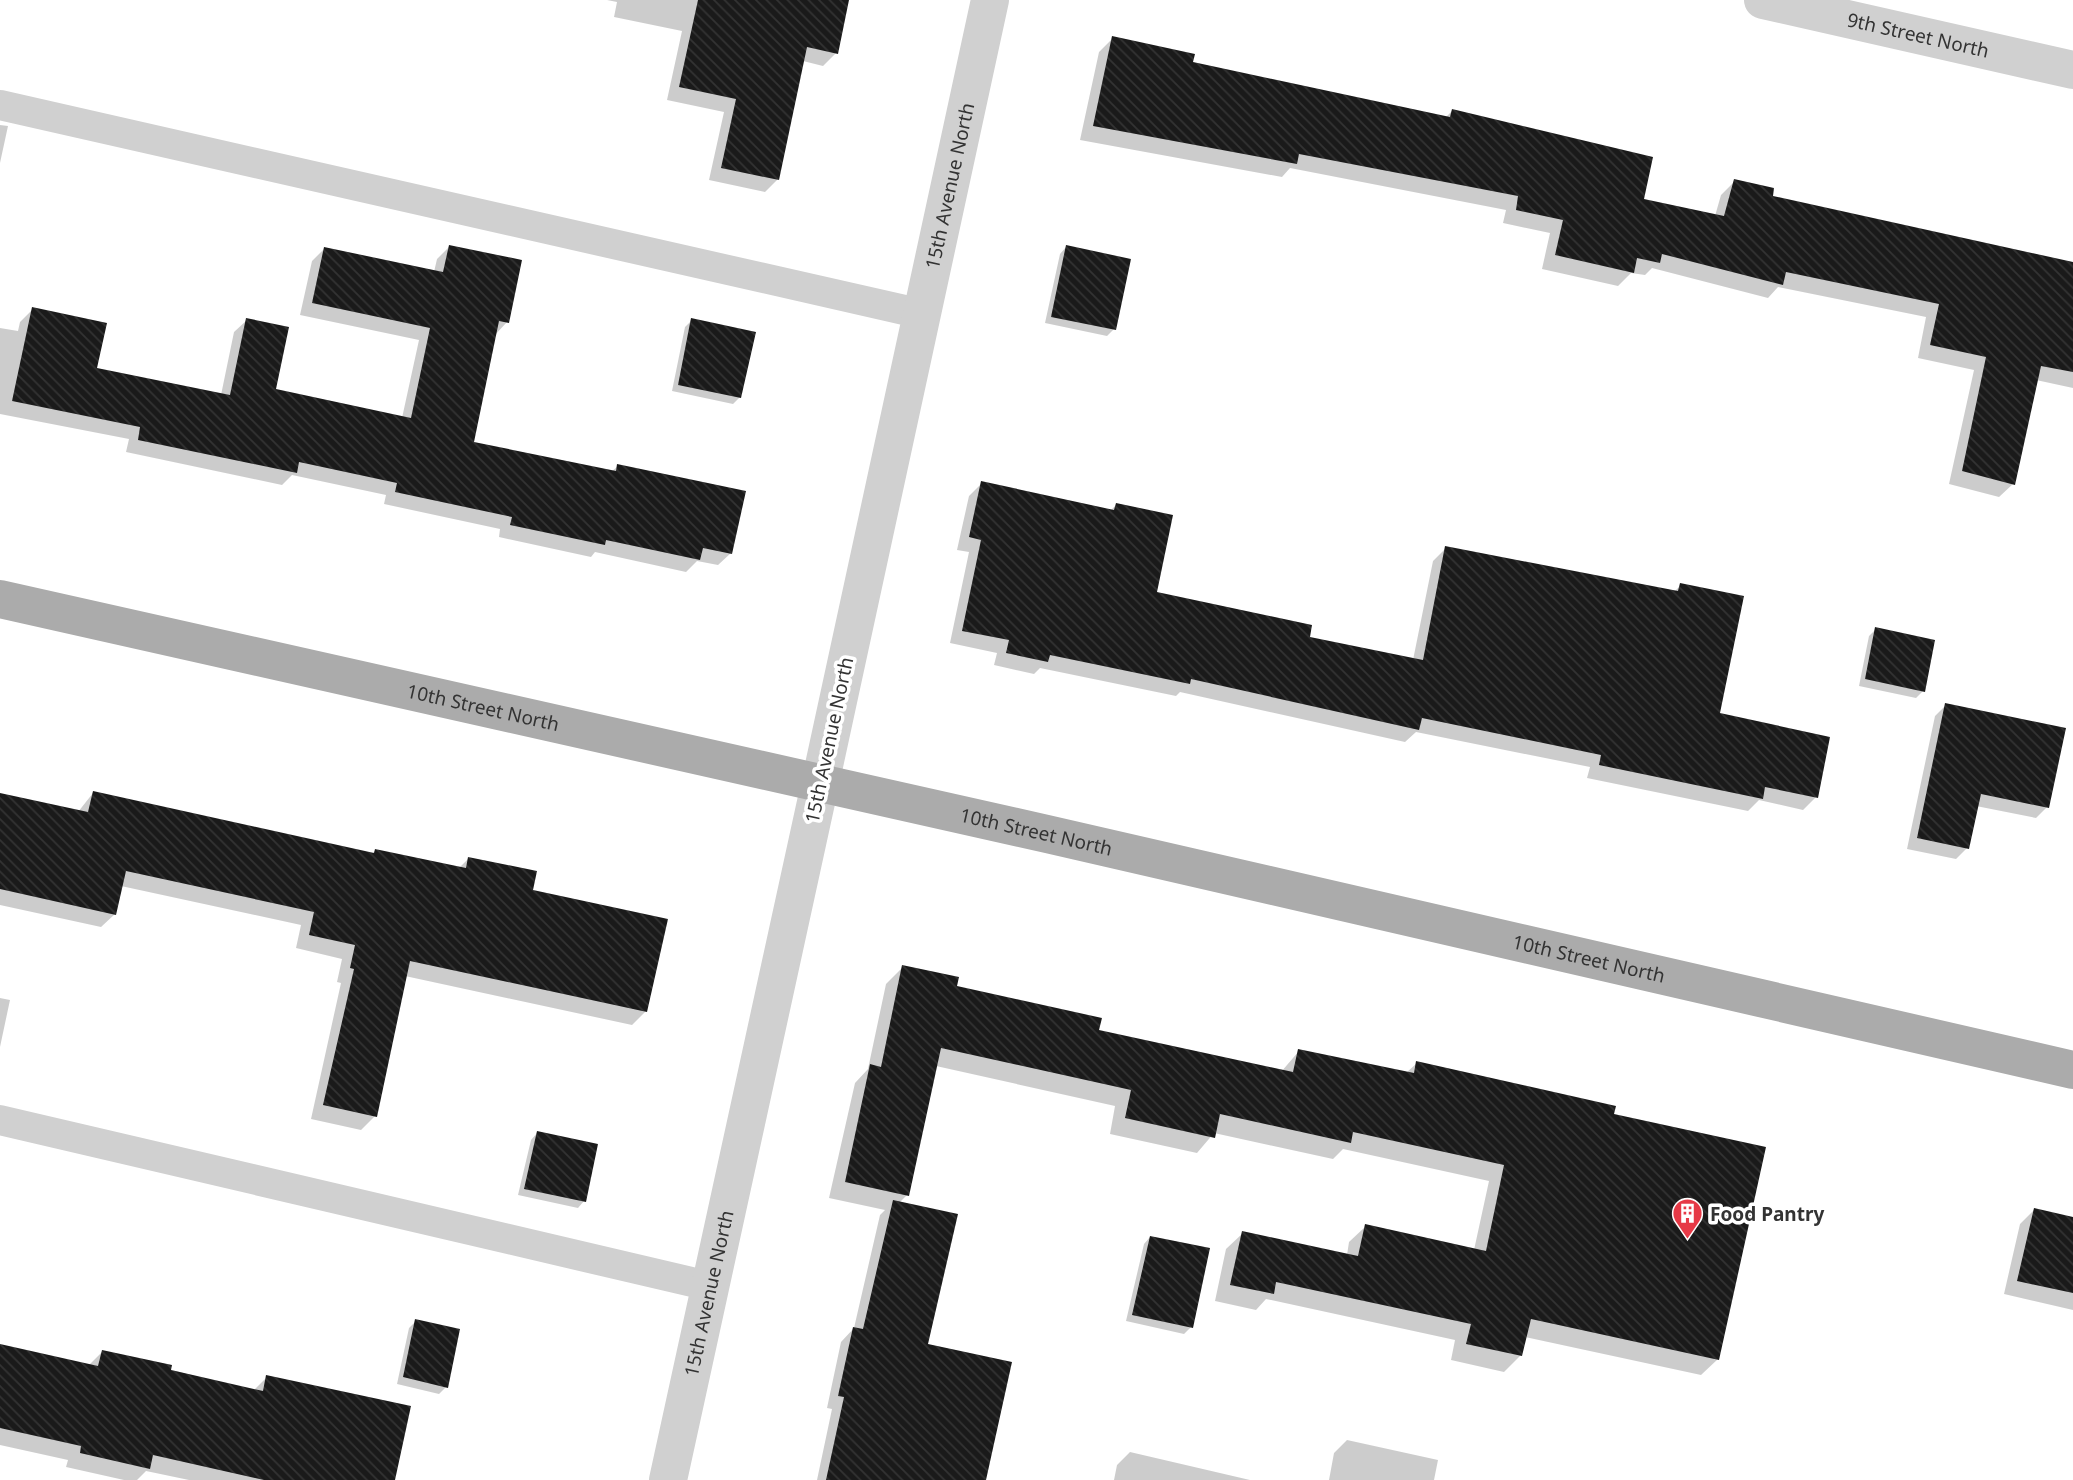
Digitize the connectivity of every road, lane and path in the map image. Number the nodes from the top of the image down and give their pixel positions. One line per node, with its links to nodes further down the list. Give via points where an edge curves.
1 (990, 0): 5 (street, 15th Avenue North)
2 (1763, 0): 3 (street, 9th Street North)
3 (2073, 70)
4 (0, 105): 5 (lane)
5 (922, 314): 7 (street, 15th Avenue North)
6 (0, 599): 7 (main road, 10th Street North)
7 (820, 784): 8 (main road, 10th Street North); 10 (street, 15th Avenue North)
8 (2073, 1070)
9 (0, 1120): 10 (lane)
10 (709, 1286): 11 (street, 15th Avenue North)
11 (668, 1480)

